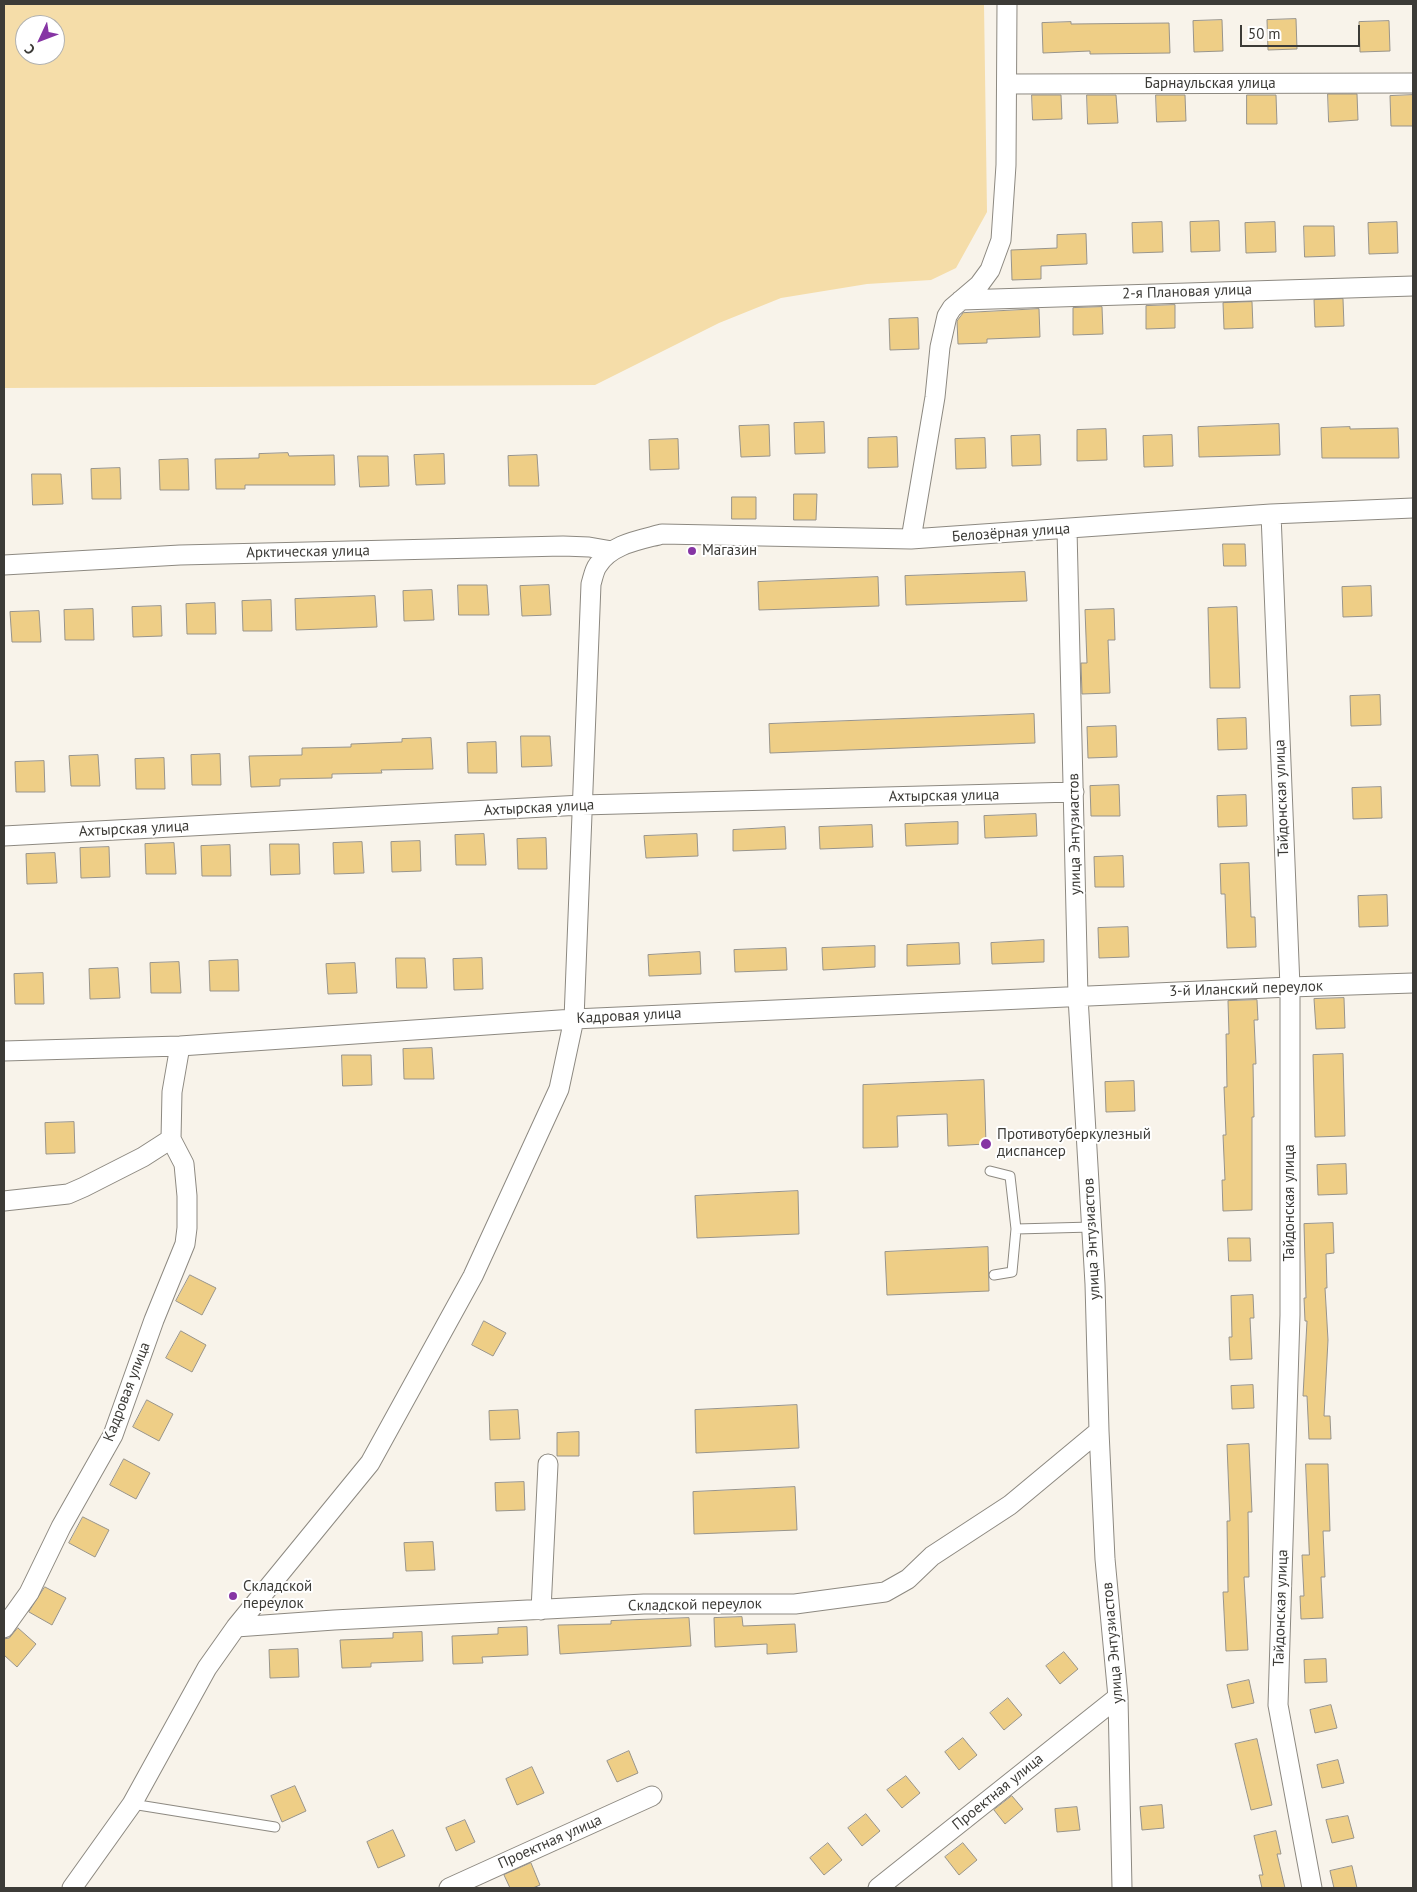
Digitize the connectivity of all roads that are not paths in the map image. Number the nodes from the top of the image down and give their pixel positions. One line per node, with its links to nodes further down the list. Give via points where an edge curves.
1 (1008, 4): 3 (street)
2 (1413, 83): 3 (street, Барнаульская улица)
3 (1007, 84): 5 (street, via 1006,165 1000,240 990,270 979,285)
4 (1413, 286): 5 (street, 2-я Плановая улица)
5 (961, 300): 9 (street, via 952,308 940,347 936,398)
6 (1413, 508): 7 (street, Белозёрная улица)
7 (1271, 514): 8 (street, Белозёрная улица); 16 (street, Тайдонская улица)
8 (1067, 529): 9 (street, Белозёрная улица); 12 (street, улица Энтузиастов)
9 (911, 539): 10 (street, Белозёрная улица, via 662,534)
10 (612, 551): 11 (street, Арктическая улица, via 563,546 180,556); 13 (street, via 598,565 591,584)
11 (4, 565)
12 (1074, 792): 13 (street, Ахтырская улица); 17 (street, улица Энтузиастов)
13 (582, 805): 14 (street, Ахтырская улица); 18 (street)
14 (4, 836)
15 (1413, 983): 16 (street, 3-й Иланский переулок)
16 (1290, 987): 17 (street, 3-й Иланский переулок); 40 (street, Тайдонская улица, via 1290,1315 1278,1705)
17 (1078, 997): 18 (street, Кадровая улица); 24 (street, улица Энтузиастов)
18 (574, 1019): 19 (street, Кадровая улица); 30 (street, via 559,1089 473,1276 370,1463)
19 (180, 1046): 20 (street, Кадровая улица); 21 (street, Кадровая улица, via 172,1092)
20 (4, 1051)
21 (171, 1139): 23 (street, via 143,1157 68,1194); 31 (street, Кадровая улица, via 184,1164 187,1196 185,1244 113,1435 61,1526 29,1593)
22 (990, 1171): 25 (lane, via 1010,1176)
23 (4, 1201)
24 (1092, 1227): 25 (lane); 27 (street, улица Энтузиастов)
25 (1016, 1228): 26 (lane, via 1012,1272)
26 (994, 1275)
27 (1099, 1431): 29 (street, Складской переулок, via 1010,1505 932,1556 908,1579 886,1592 795,1604 644,1604); 32 (street, улица Энтузиастов, via 1105,1559)
28 (548, 1464): 29 (street)
29 (541, 1610): 30 (street, Складской переулок)
30 (236, 1627): 34 (street, via 207,1668)
31 (4, 1628)
32 (1118, 1697): 38 (street, Проектная улица); 39 (street, улица Энтузиастов)
33 (652, 1796): 37 (street, Проектная улица)
34 (132, 1804): 35 (lane); 36 (street)
35 (275, 1827)
36 (72, 1888)
37 (449, 1888)
38 (878, 1888)
39 (1122, 1888)
40 (1312, 1888)

